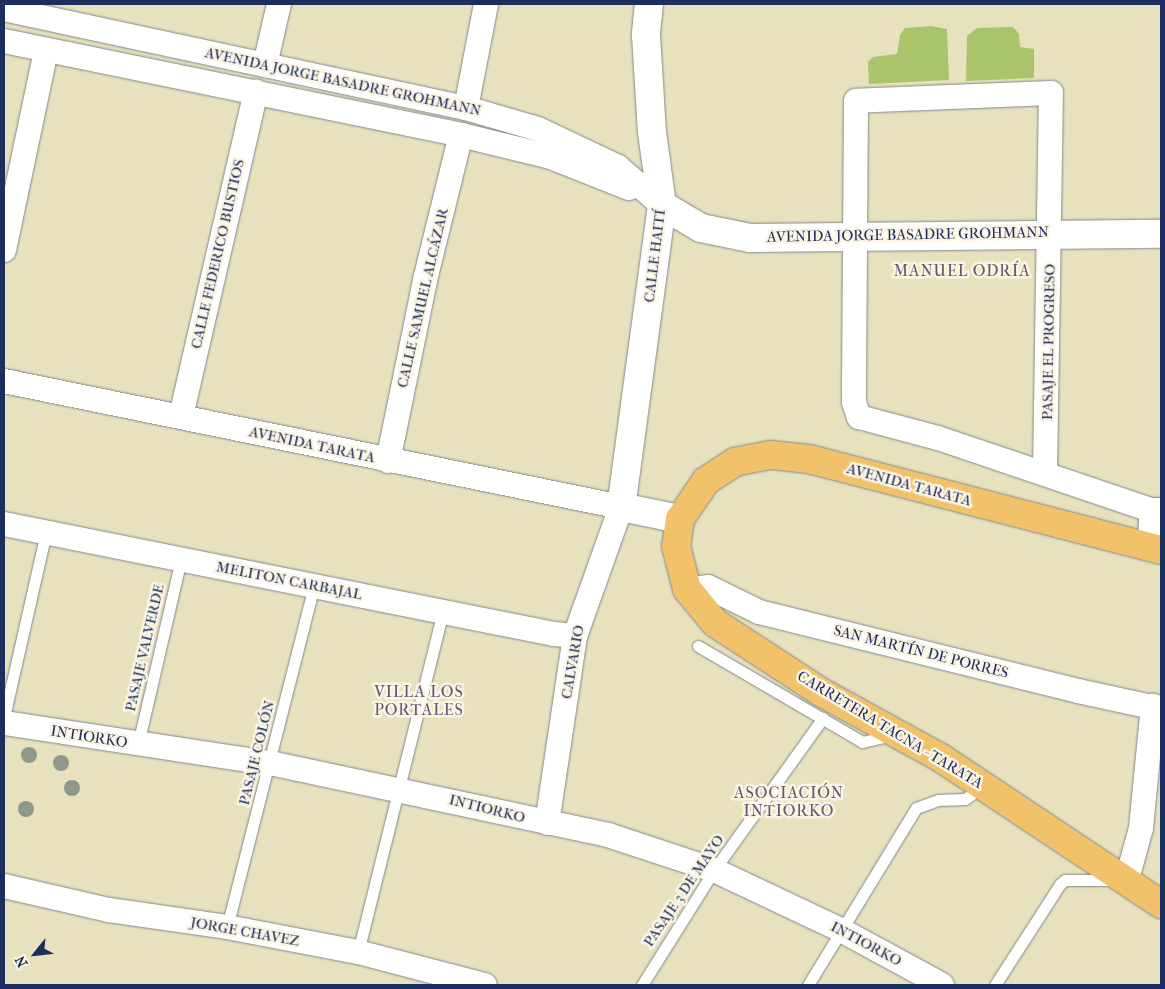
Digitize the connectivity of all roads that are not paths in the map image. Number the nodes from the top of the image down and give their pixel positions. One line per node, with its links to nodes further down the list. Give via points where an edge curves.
1 (279, 4): 8 (street)
2 (486, 4): 10 (street)
3 (649, 4): 12 (street, CALLE HAITÍ, via 646,35 652,132)
4 (4, 9): 5 (street, AVENIDA JORGE BASADRE GROHMANN)
5 (70, 13): 8 (street, AVENIDA JORGE BASADRE GROHMANN)
6 (4, 41): 7 (street, AVENIDA JORGE BASADRE GROHMANN)
7 (46, 51): 9 (street, AVENIDA JORGE BASADRE GROHMANN); 16 (street)
8 (265, 64): 10 (street, AVENIDA JORGE BASADRE GROHMANN)
9 (256, 92): 11 (street, AVENIDA JORGE BASADRE GROHMANN); 18 (street, CALLE FEDERICO BUSTIOS)
10 (466, 108): 12 (street, AVENIDA JORGE BASADRE GROHMANN, via 538,129 595,154 618,167)
11 (461, 136): 12 (street, AVENIDA JORGE BASADRE GROHMANN, via 551,157 612,180); 19 (street, CALLE SAMUEL ALCÁZAR, via 425,280)
12 (662, 206): 15 (street, AVENIDA JORGE BASADRE GROHMANN, via 701,228 750,238); 21 (street, CALLE HAITÍ)
13 (1052, 233): 14 (street, AVENIDA JORGE BASADRE GROHMANN); 15 (street, AVENIDA JORGE BASADRE GROHMANN); 15 (street, PASAJE EL PROGRESO, via 1051,93 856,101); 20 (street, PASAJE EL PROGRESO)
14 (1161, 234)
15 (857, 235): 20 (street, via 854,402 859,417)
16 (4, 250)
17 (4, 382): 18 (street, AVENIDA TARATA)
18 (181, 416): 19 (street, AVENIDA TARATA)
19 (388, 461): 21 (street, AVENIDA TARATA)
20 (1045, 472): 22 (street)
21 (620, 507): 23 (street); 31 (street, CALVARIO)
22 (1156, 510): 26 (street)
23 (680, 519): 26 (highway, AVENIDA TARATA, via 694,494 720,470 752,457 770,455 827,464); 29 (highway, CARRETERA TACNA - TARATA, via 678,561)
24 (4, 524): 25 (street, MELITON CARBAJAL)
25 (46, 532): 27 (street, MELITON CARBAJAL); 34 (lane)
26 (1155, 549)
27 (181, 559): 28 (street, MELITON CARBAJAL); 38 (lane, PASAJE VALVERDE)
28 (314, 586): 30 (street, MELITON CARBAJAL); 39 (lane, PASAJE COLÓN)
29 (687, 589): 33 (street, SAN MARTÍN DE PORRES, via 708,587 759,612 1078,691); 37 (highway, CARRETERA TACNA - TARATA, via 715,623 822,692)
30 (443, 611): 31 (street, MELITON CARBAJAL); 41 (lane)
31 (575, 636): 42 (street, CALVARIO)
32 (698, 646): 35 (lane)
33 (1157, 707): 44 (street, via 1141,828)
34 (4, 717)
35 (823, 718): 37 (lane, via 862,742); 43 (lane, PASAJE 3 DE MAYO)
36 (4, 723): 38 (street, INTIORKO)
37 (897, 734): 40 (highway, CARRETERA TACNA - TARATA)
38 (138, 744): 39 (street, INTIORKO)
39 (270, 763): 41 (street, INTIORKO); 47 (lane, PASAJE COLÓN)
40 (984, 785): 44 (highway, CARRETERA TACNA - TARATA); 48 (lane, via 965,799 938,800 916,808)
41 (401, 788): 42 (street, INTIORKO); 49 (lane)
42 (547, 823): 43 (street, INTIORKO, via 608,835)
43 (714, 870): 48 (street, INTIORKO); 51 (lane, PASAJE 3 DE MAYO)
44 (1127, 880): 46 (highway, CARRETERA TACNA - TARATA); 54 (lane, via 1065,880)
45 (4, 886): 47 (street, JORGE CHAVEZ, via 109,910)
46 (1161, 904)
47 (227, 927): 49 (street, JORGE CHAVEZ)
48 (839, 929): 52 (lane); 53 (street, INTIORKO)
49 (358, 952): 50 (street, JORGE CHAVEZ)
50 (485, 985)
51 (642, 985)
52 (808, 985)
53 (942, 985)
54 (995, 985)

